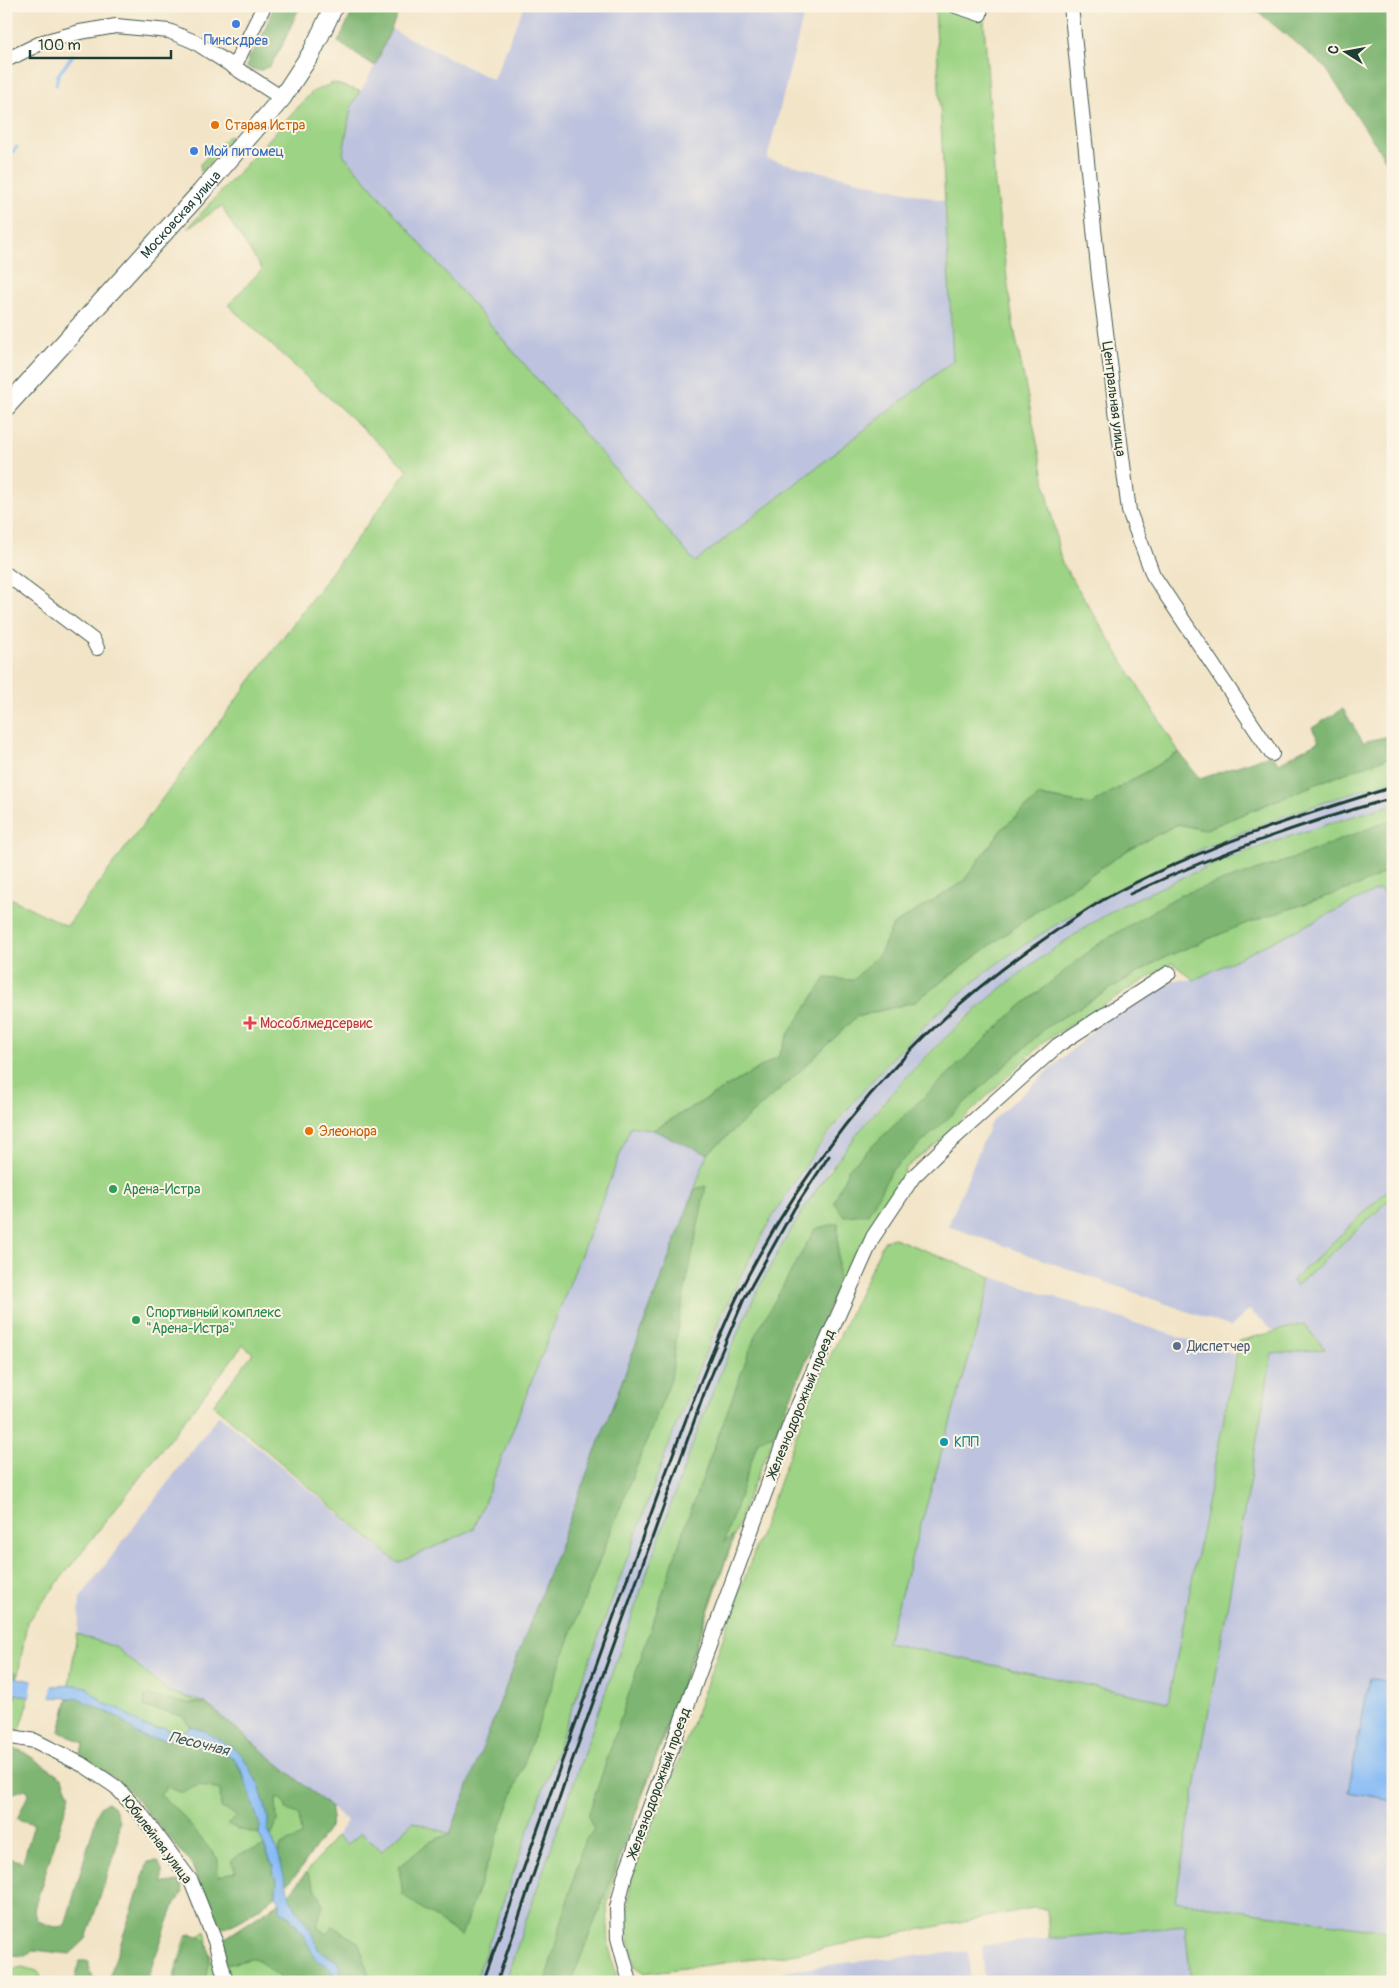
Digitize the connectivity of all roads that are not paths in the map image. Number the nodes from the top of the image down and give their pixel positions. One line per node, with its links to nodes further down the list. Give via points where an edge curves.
1 (264, 6): 7 (street)
2 (334, 6): 8 (main road, Московская улица, via 304,66)
3 (956, 6): 4 (street, via 980,14)
4 (981, 6)
5 (1071, 6): 12 (street, Центральная улица, via 1099,277 1128,511 1153,575)
6 (6, 60): 7 (street, via 43,42 116,26 169,31 195,42)
7 (234, 67): 8 (street)
8 (282, 98): 9 (main road, Московская улица)
9 (6, 406)
10 (6, 574): 11 (street, via 92,640)
11 (96, 648)
12 (1272, 754)
13 (1169, 973): 16 (street, Железнодорожный проезд, via 1058,1046 971,1123 913,1177 873,1237 792,1419 625,1875 618,1908 618,1938)
14 (6, 1736): 15 (street, Юбилейная улица, via 35,1741 85,1766 116,1787 191,1881 215,1941)
15 (226, 1982)
16 (630, 1982)

